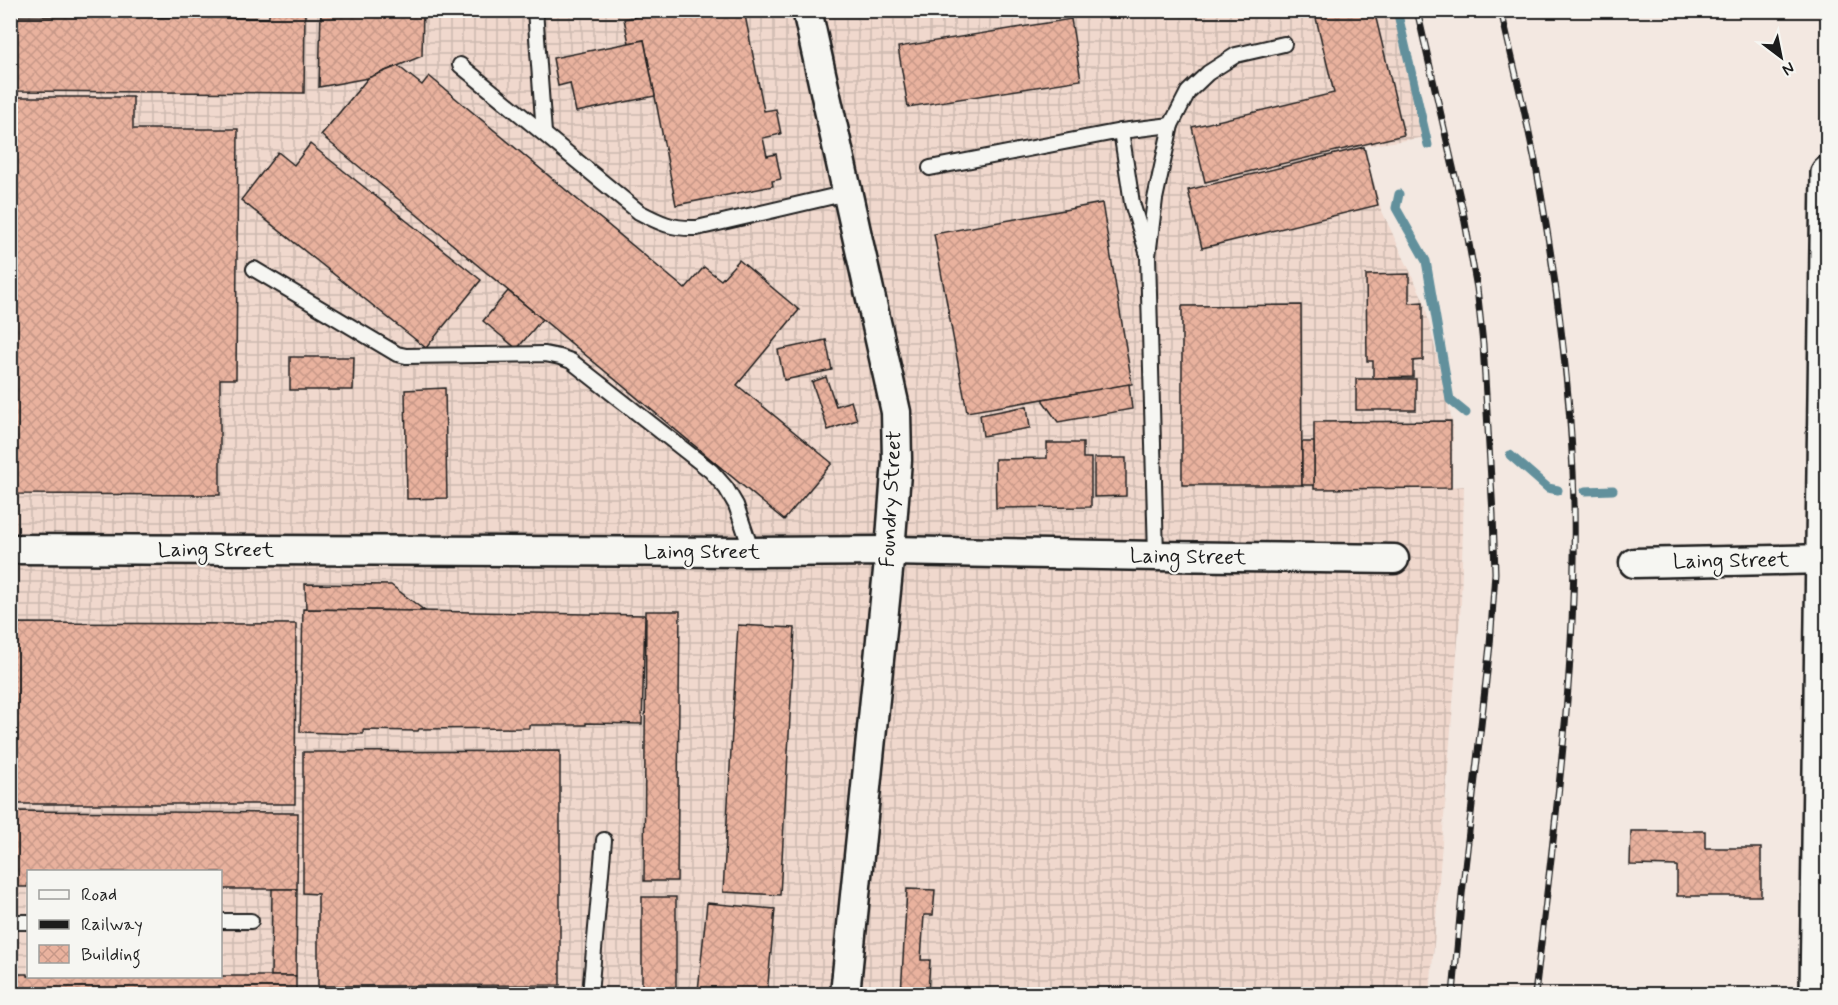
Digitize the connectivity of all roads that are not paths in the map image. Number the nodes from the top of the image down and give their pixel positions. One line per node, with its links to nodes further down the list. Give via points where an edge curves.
1 (535, 10): 7 (lane)
2 (807, 10): 10 (street, Foundry Street)
3 (1284, 44): 5 (lane, via 1236,55 1208,73 1188,92)
4 (460, 65): 7 (lane)
5 (1171, 125): 6 (lane); 11 (lane)
6 (1121, 131): 8 (lane); 11 (lane, via 1132,203)
7 (544, 133): 10 (lane, via 639,212 680,229)
8 (930, 168)
9 (1827, 173): 18 (street)
10 (847, 193): 14 (street, Foundry Street, via 896,412 897,460)
11 (1148, 256): 16 (lane)
12 (254, 269): 15 (lane, via 397,354 545,354 571,361 711,471 736,505)
13 (10, 549): 15 (street, Laing Street)
14 (890, 550): 15 (street, Laing Street); 16 (street, Laing Street); 26 (street, Foundry Street)
15 (752, 552)
16 (1156, 556): 17 (street, Laing Street)
17 (1394, 558)
18 (1825, 559): 19 (street, Laing Street); 27 (street)
19 (1634, 563)
20 (604, 840): 25 (lane)
21 (222, 921): 22 (lane)
22 (251, 921)
23 (10, 922): 24 (lane)
24 (27, 922)
25 (590, 994)
26 (845, 994)
27 (1817, 994)

